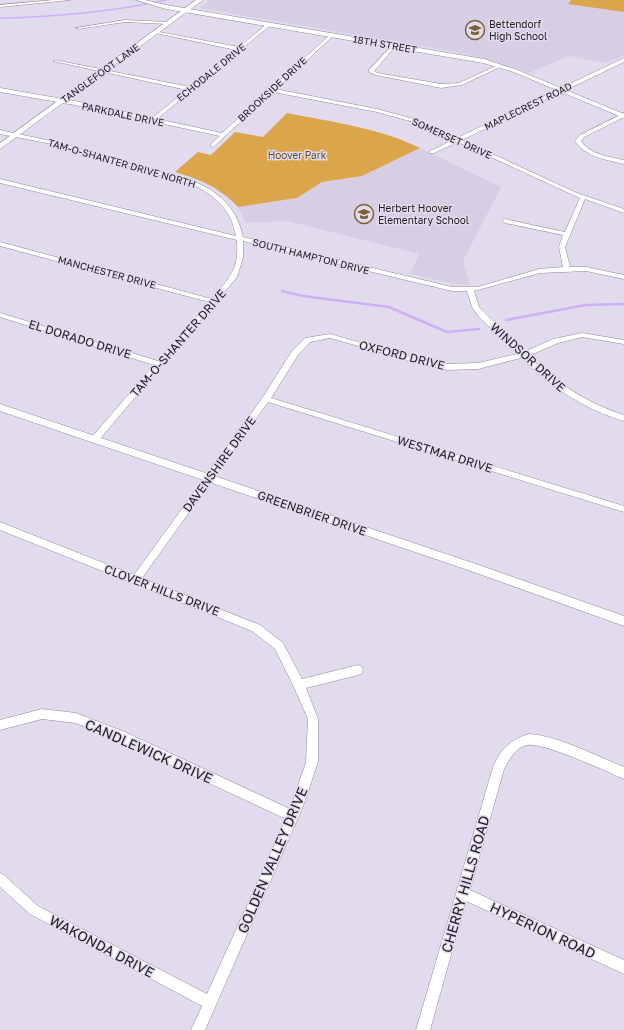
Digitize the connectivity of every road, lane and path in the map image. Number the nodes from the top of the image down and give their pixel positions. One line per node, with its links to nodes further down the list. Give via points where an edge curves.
1 (68, 0): 4 (street)
2 (139, 0): 6 (street, 18TH STREET)
3 (200, 0): 6 (main road, TANGLEFOOT LANE)
4 (49, 1): 5 (street)
5 (0, 6)
6 (186, 10): 7 (main road, TANGLEFOOT LANE); 8 (street, 18TH STREET)
7 (168, 23): 9 (street, via 125,21); 10 (main road, TANGLEFOOT LANE)
8 (270, 24): 11 (street, 18TH STREET); 13 (street, ECHODALE DRIVE)
9 (78, 28)
10 (156, 32): 13 (street); 17 (main road, TANGLEFOOT LANE)
11 (332, 34): 12 (street, 18TH STREET); 20 (street, BROOKSIDE DRIVE)
12 (395, 45): 16 (street, 18TH STREET, via 484,60); 16 (street, via 372,72 441,86 460,84)
13 (240, 48): 18 (street, ECHODALE DRIVE)
14 (624, 60): 21 (street, MAPLECREST ROAD)
15 (55, 61): 17 (street)
16 (500, 66): 21 (street, 18TH STREET)
17 (102, 72): 18 (street); 22 (main road, TANGLEFOOT LANE)
18 (191, 89): 24 (street, ECHODALE DRIVE)
19 (0, 90): 22 (street, PARKDALE DRIVE)
20 (272, 90): 27 (street, BROOKSIDE DRIVE); 28 (street, SOMERSET DRIVE, via 404,117)
21 (562, 90): 23 (street, 18TH STREET); 28 (street, MAPLECREST ROAD)
22 (62, 102): 24 (street, PARKDALE DRIVE); 26 (main road, TANGLEFOOT LANE)
23 (624, 116): 32 (street, via 582,136 578,141 586,150)
24 (153, 120): 27 (street, PARKDALE DRIVE)
25 (0, 132): 26 (street, TAM-O-SHANTER DRIVE NORTH)
26 (17, 135): 30 (main road, TANGLEFOOT LANE); 38 (street, TAM-O-SHANTER DRIVE NORTH, via 58,144 194,183 224,203 234,219)
27 (223, 135): 29 (street, BROOKSIDE DRIVE)
28 (457, 140): 31 (street, MAPLECREST ROAD); 34 (street, SOMERSET DRIVE)
29 (213, 144)
30 (0, 147)
31 (432, 152)
32 (624, 162)
33 (0, 181): 38 (street, SOUTH HAMPTON DRIVE)
34 (583, 197): 35 (street, SOMERSET DRIVE); 37 (street)
35 (624, 211)
36 (505, 221): 37 (street)
37 (567, 234): 40 (street, via 562,247)
38 (240, 238): 42 (street, SOUTH HAMPTON DRIVE, via 439,287); 43 (street, TAM-O-SHANTER DRIVE, via 242,245 235,276)
39 (0, 244): 43 (street, MANCHESTER DRIVE)
40 (567, 269): 41 (street, SOUTH HAMPTON DRIVE, via 586,269); 42 (street, SOUTH HAMPTON DRIVE, via 539,271 494,286)
41 (624, 277)
42 (470, 289): 47 (street, WINDSOR DRIVE, via 482,315)
43 (214, 301): 48 (street, TAM-O-SHANTER DRIVE)
44 (0, 315): 48 (street, EL DORADO DRIVE)
45 (624, 342): 47 (street, OXFORD DRIVE, via 582,335 556,341)
46 (300, 348): 47 (street, OXFORD DRIVE, via 308,340 330,336 447,367 478,366); 49 (street, DAVENSHIRE DRIVE)
47 (523, 355): 51 (street, WINDSOR DRIVE, via 568,394 593,407)
48 (159, 364): 52 (street, TAM-O-SHANTER DRIVE)
49 (266, 399): 53 (street, DAVENSHIRE DRIVE); 54 (street, WESTMAR DRIVE)
50 (0, 407): 52 (street, GREENBRIER DRIVE)
51 (624, 418)
52 (95, 439): 53 (street, GREENBRIER DRIVE)
53 (209, 478): 56 (street, DAVENSHIRE DRIVE); 57 (street, GREENBRIER DRIVE)
54 (624, 509)
55 (0, 526): 56 (street, CLOVER HILLS DRIVE)
56 (136, 580): 59 (street, CLOVER HILLS DRIVE, via 256,628 279,646)
57 (624, 621)
58 (358, 670): 59 (street)
59 (299, 685): 62 (street, GOLDEN VALLEY DRIVE, via 313,719 312,762)
60 (0, 726): 62 (street, CANDLEWICK DRIVE, via 42,714 76,718 121,736)
61 (624, 773): 64 (street, CHERRY HILLS ROAD, via 544,742 530,739 517,744 506,753 499,767)
62 (293, 816): 66 (street, GOLDEN VALLEY DRIVE)
63 (0, 879): 66 (street, WAKONDA DRIVE, via 34,910)
64 (462, 893): 65 (street, HYPERION ROAD); 68 (street, CHERRY HILLS ROAD)
65 (624, 967)
66 (210, 1003): 67 (street, GOLDEN VALLEY DRIVE)
67 (198, 1030)
68 (422, 1030)

